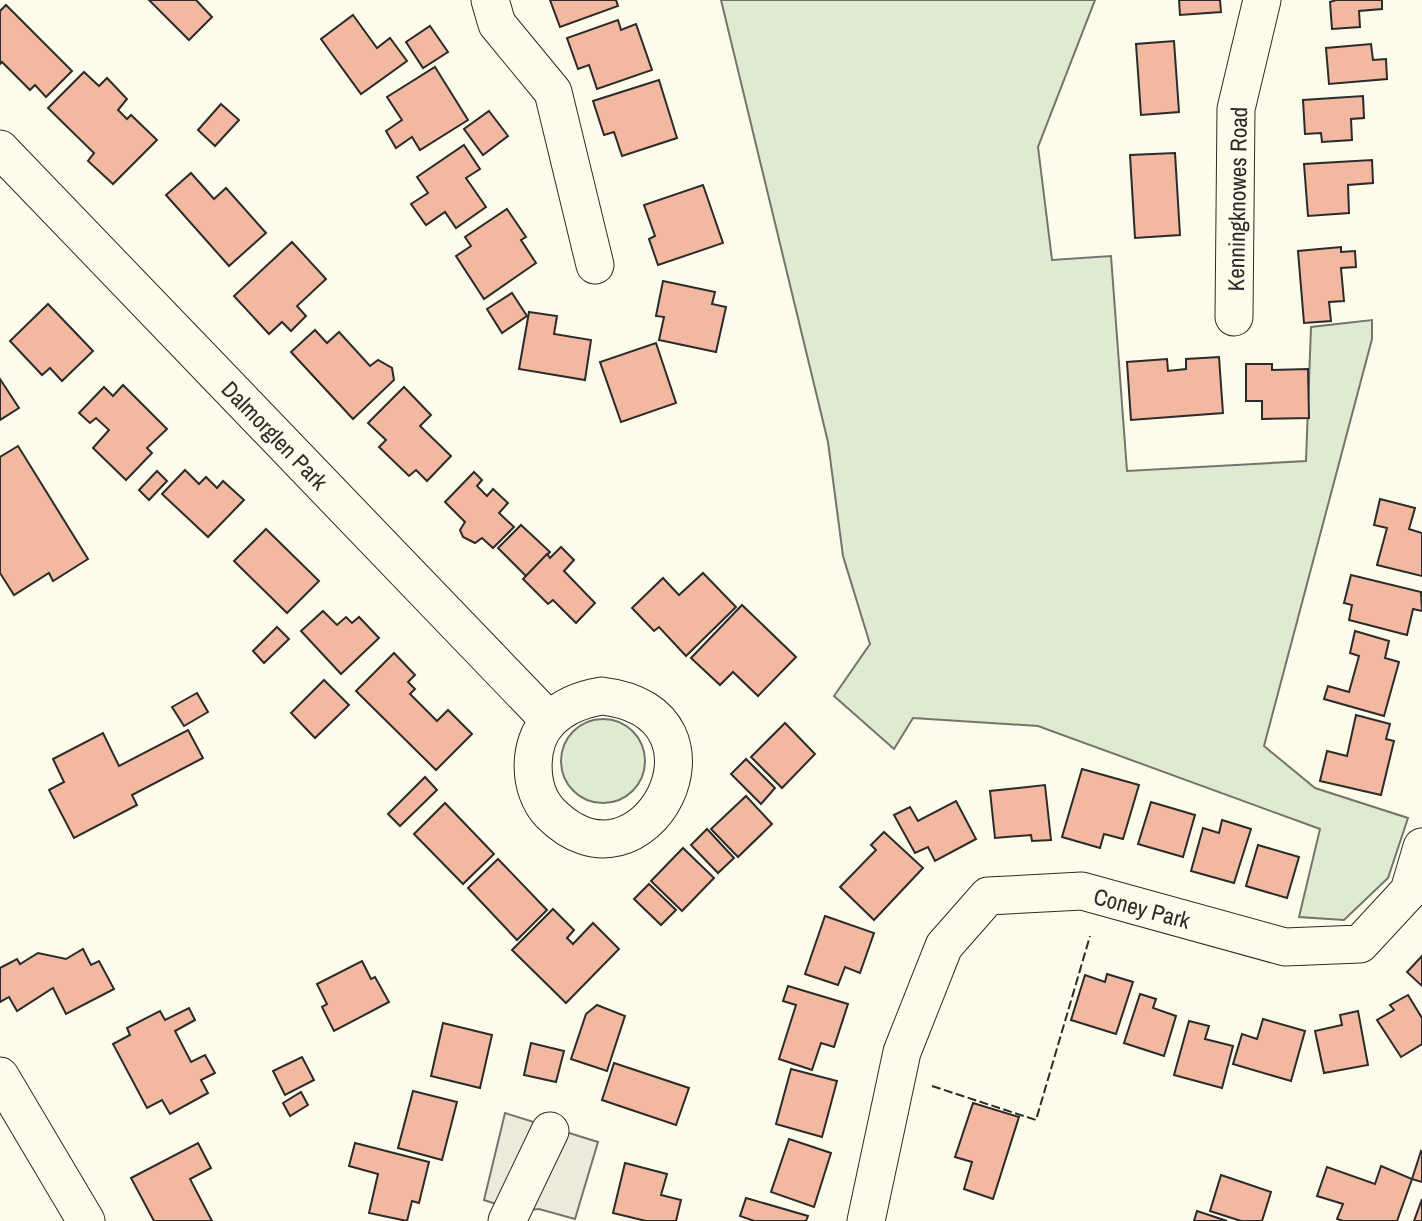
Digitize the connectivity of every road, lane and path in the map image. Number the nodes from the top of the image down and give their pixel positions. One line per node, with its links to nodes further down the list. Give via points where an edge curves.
1 (490, 0): 4 (street, via 497,24 552,92)
2 (1262, 0): 5 (street, Kenningknowes Road, via 1236,109)
3 (0, 149): 6 (street, Dalmorglen Park)
4 (595, 265)
5 (1234, 317)
6 (549, 720)
7 (1422, 847): 12 (street, Coney Park, via 1409,891 1360,944 1285,947 1083,891 988,896 944,946 902,1052)
8 (0, 1076): 10 (street)
9 (550, 1130): 11 (street)
10 (86, 1221)
11 (507, 1221)
12 (866, 1221)

